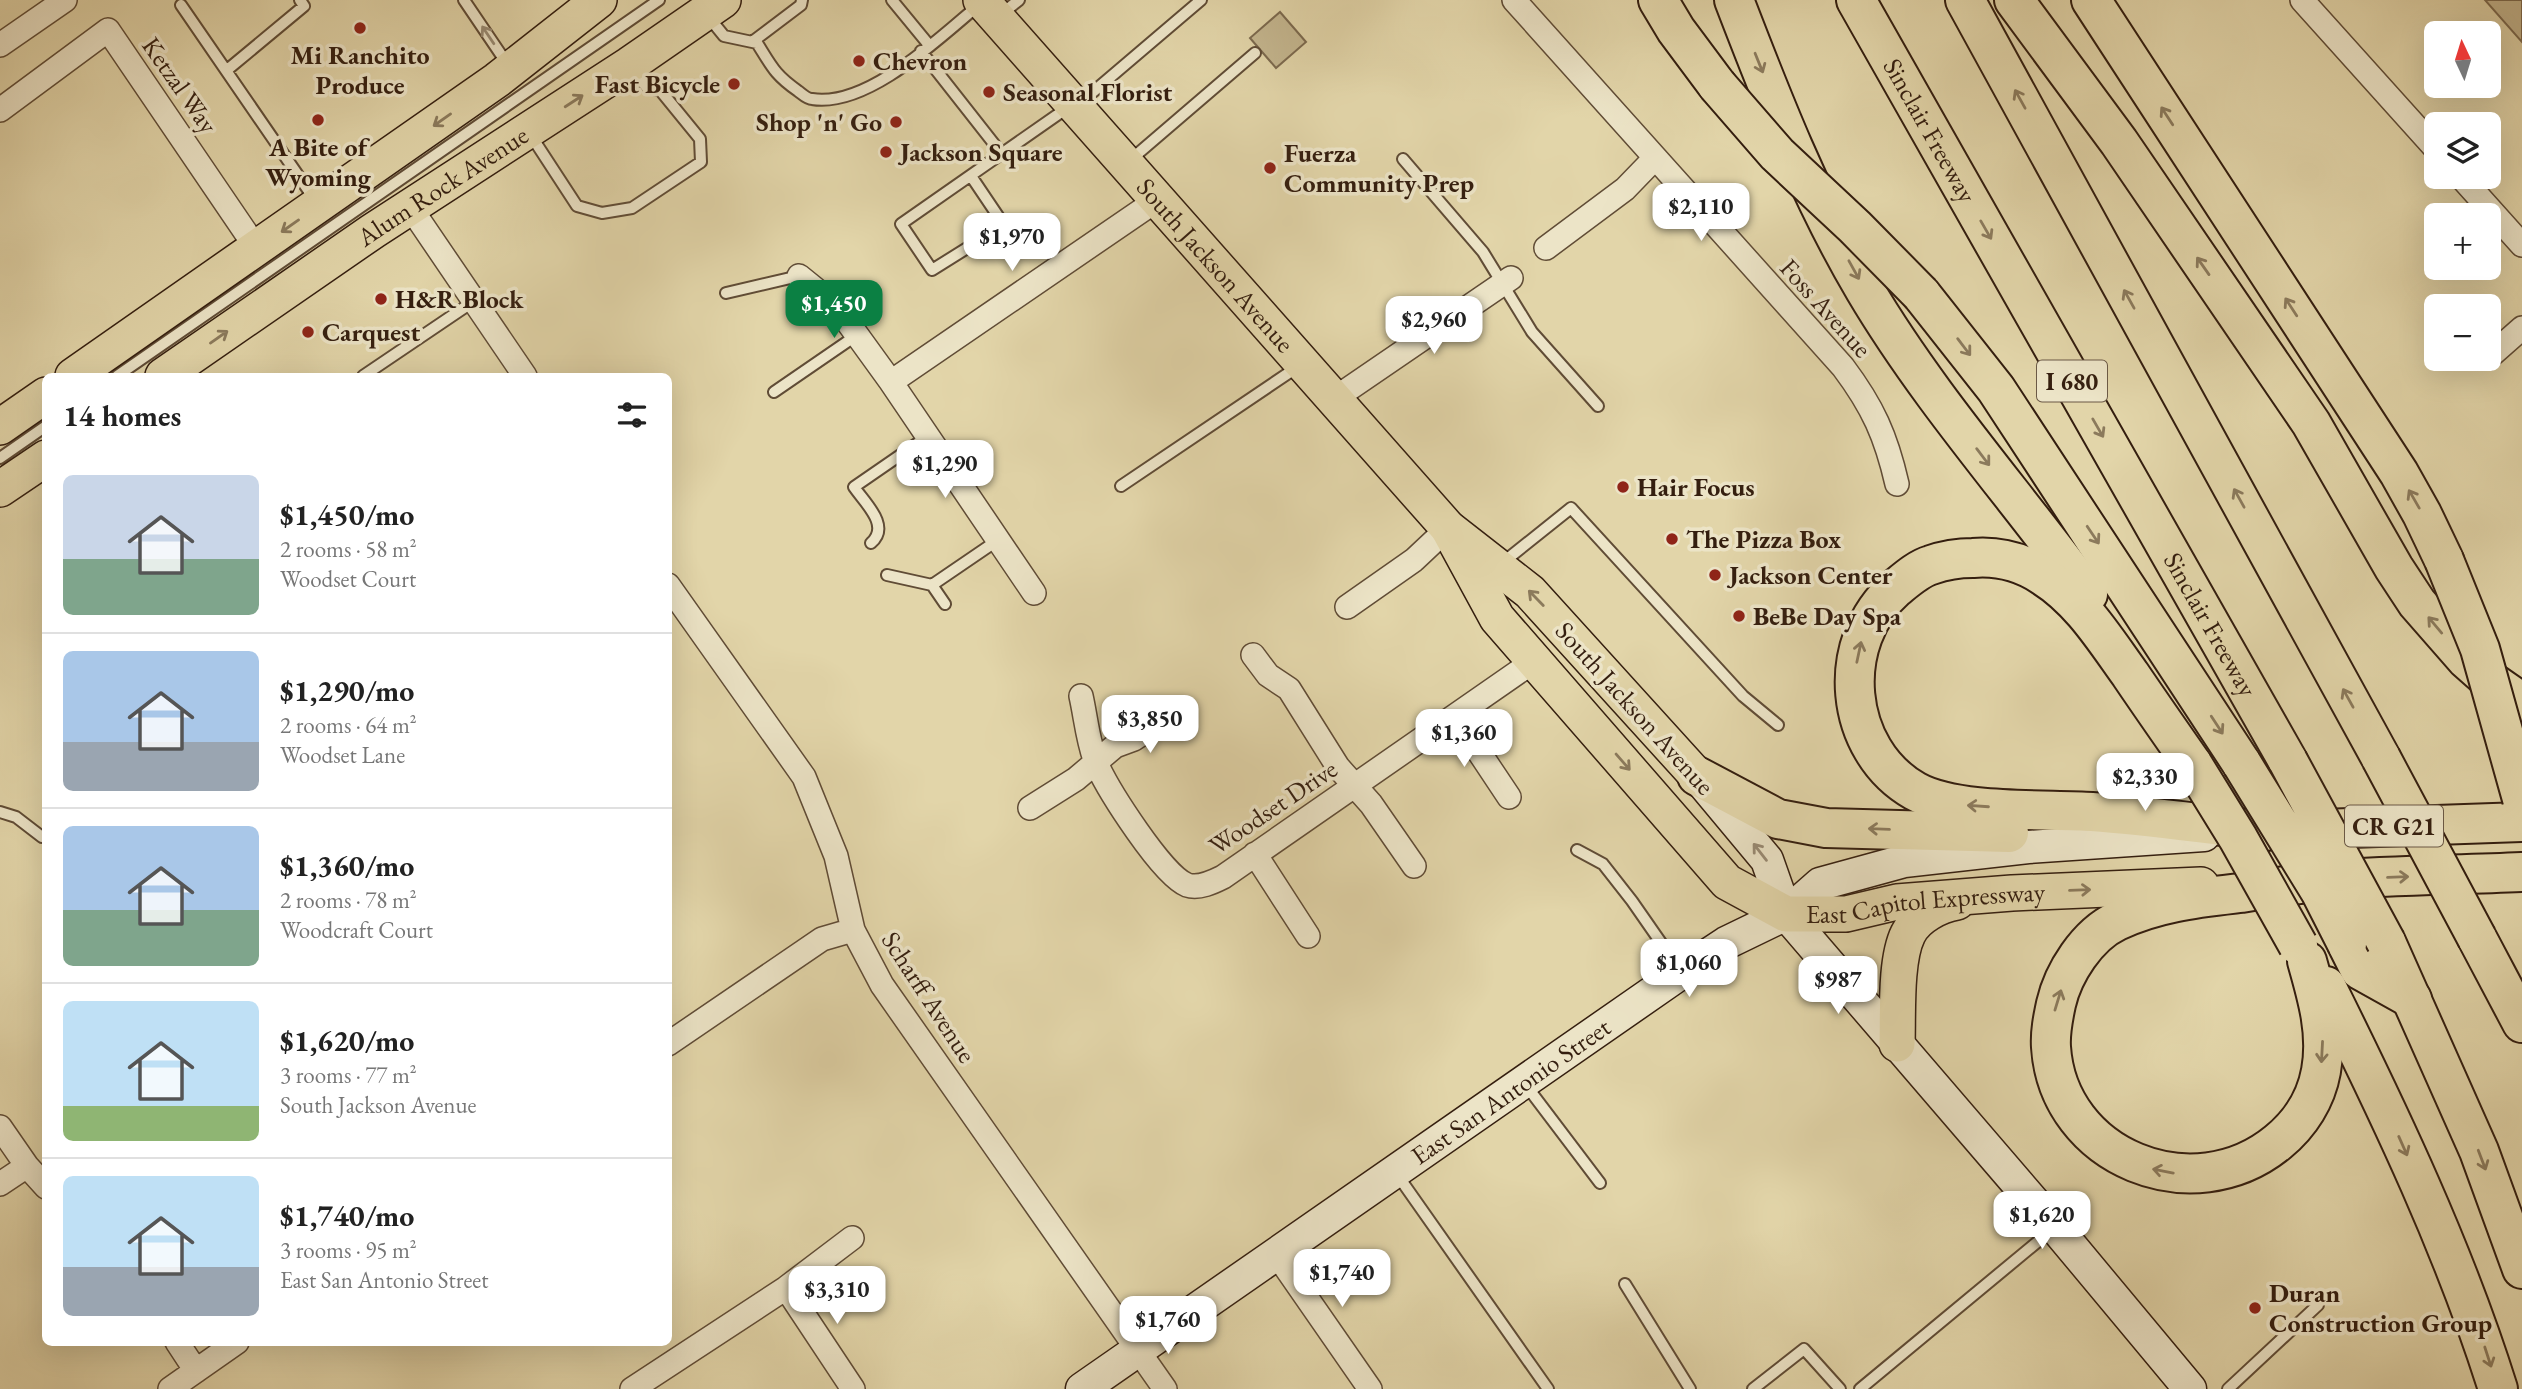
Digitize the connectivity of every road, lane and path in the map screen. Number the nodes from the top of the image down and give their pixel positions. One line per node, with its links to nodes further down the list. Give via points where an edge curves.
1 (65, 0): 21 (street)
2 (300, 0): 25 (lane, via 304,5)
3 (464, 0): 26 (lane, one-way to 3)
4 (599, 0): 26 (main road, Alum Rock Avenue)
5 (659, 0): 52 (lane, Alum Rock Avenue)
6 (802, 0): 20 (lane)
7 (892, 0): 22 (lane)
8 (1201, 0): 27 (lane)
9 (1514, 0): 32 (street, Foss Avenue)
10 (1658, 0): 108 (highway, one-way to 108, bridge, via 1717,85 1777,154 1921,294 1996,389 2242,764 2313,880 2360,970)
11 (1734, 0): 87 (highway, one-way to 87, via 1816,196 1866,290 1920,374 2119,636 2158,696)
12 (1856, 0): 108 (highway, Sinclair Freeway / I 680, one-way to 108, bridge, via 2288,761)
13 (1965, 0): 109 (highway, one-way to 13, bridge)
14 (2014, 0): 82 (highway, one-way to 14, via 2466,659 2417,603 2311,423 2119,142)
15 (2091, 0): 91 (highway, one-way to 15, bridge, via 2480,649 2422,514)
16 (2302, 0): 30 (street)
17 (181, 5): 25 (lane)
18 (995, 5): 22 (lane); 27 (main road, South Jackson Avenue)
19 (714, 6): 20 (lane, via 724,36); 24 (main road, Alum Rock Avenue)
20 (752, 42): 22 (lane, via 778,77 810,100 838,98 872,87)
21 (0, 45)
22 (925, 48): 31 (lane)
23 (1255, 53): 34 (lane)
24 (629, 65): 29 (main road, Alum Rock Avenue, one-way to 24); 29 (lane, via 647,88 660,90 694,130 700,139 701,162 632,208 602,213 577,206)
25 (227, 70): 38 (lane)
26 (512, 70): 38 (main road, Alum Rock Avenue, one-way to 38)
27 (1074, 105): 31 (lane); 34 (main road, South Jackson Avenue)
28 (0, 110): 41 (street, Ketzal Way, via 108,30)
29 (528, 131): 39 (main road, Alum Rock Avenue)
30 (2424, 136)
31 (1002, 154): 35 (lane)
32 (1656, 158): 42 (street, via 1626,189); 66 (street, Foss Avenue, via 1843,367 1884,434)
33 (1402, 159): 44 (lane)
34 (1126, 164): 37 (main road, South Jackson Avenue)
35 (971, 176): 35 (lane, via 1004,225 932,270 901,224)
36 (2472, 189): 40 (street)
37 (1157, 200): 50 (main road, South Jackson Avenue); 56 (street)
38 (319, 205): 41 (main road, Alum Rock Avenue, one-way to 41)
39 (410, 207): 46 (street); 53 (main road, Alum Rock Avenue, one-way to 39)
40 (2522, 245)
41 (257, 248): 51 (main road, Alum Rock Avenue)
42 (1546, 248)
43 (799, 276): 45 (lane); 48 (street, via 836,306)
44 (1507, 280): 59 (street); 60 (lane, via 1532,332)
45 (726, 293)
46 (474, 302): 54 (lane); 55 (street)
47 (2522, 328): 49 (street)
48 (857, 335): 56 (street); 57 (lane)
49 (2501, 347)
50 (1302, 363): 59 (main road, South Jackson Avenue); 67 (lane)
51 (77, 373)
52 (121, 373)
53 (167, 373)
54 (368, 373)
55 (523, 373)
56 (891, 382): 63 (street)
57 (774, 392)
58 (42, 398): 61 (main road)
59 (1334, 399): 69 (main road, South Jackson Avenue)
60 (1598, 406)
61 (0, 427)
62 (42, 429): 64 (lane)
63 (928, 436): 70 (street); 71 (lane, via 854,487 878,522 878,534)
64 (0, 458)
65 (42, 461): 68 (main road)
66 (1897, 484)
67 (1121, 486)
68 (0, 489)
69 (1448, 528): 72 (main road, South Jackson Avenue); 78 (street, via 1414,560); 80 (main road, South Jackson Avenue, via 1497,618)
70 (998, 540): 74 (lane); 76 (street)
71 (871, 543)
72 (1498, 567): 85 (lane, via 1571,508 1743,696); 88 (main road, South Jackson Avenue, one-way to 72, via 1530,592)
73 (887, 575): 74 (lane)
74 (932, 585): 77 (lane)
75 (672, 591): 104 (street, Scharff Avenue, via 804,777 836,856)
76 (1034, 593)
77 (945, 604)
78 (1347, 607)
79 (1253, 655): 89 (street, via 1268,675 1289,690)
80 (1534, 661): 84 (street, Woodset Drive); 103 (main road, South Jackson Avenue, one-way to 103, via 1727,882)
81 (1081, 696): 86 (street, Woodset Drive)
82 (2522, 703)
83 (1178, 710): 86 (street)
84 (1455, 716): 89 (street, Woodset Drive); 90 (street)
85 (1778, 725)
86 (1096, 762): 92 (street); 98 (street, Woodset Drive, via 1162,864 1189,886 1223,877)
87 (2193, 765): 95 (highway, one-way to 87, via 2095,812 1948,804 1916,792 1892,776 1868,743 1859,721 1855,678 1864,632 1889,594 1929,565 1982,557 2027,566 2089,616); 106 (highway, bridge)
88 (1697, 776): 95 (highway, one-way to 88, via 1996,833 1826,828 1778,819); 103 (main road, South Jackson Avenue, one-way to 88, via 1767,860)
89 (1354, 785): 98 (street, Woodset Drive); 99 (street)
90 (1509, 797)
91 (2522, 799)
92 (1030, 808)
93 (0, 812): 96 (lane, via 16,817)
94 (2522, 821): 95 (highway, East Capitol Expressway / CR G21)
95 (2266, 831): 103 (main road, East Capitol Expressway, via 1904,861 1820,884)
96 (42, 836)
97 (1577, 850): 107 (lane, via 1603,864)
98 (1255, 854): 105 (street)
99 (1413, 866)
100 (2522, 873): 101 (highway, East Capitol Expressway / CR G21, one-way to 100)
101 (2330, 880): 102 (main road, East Capitol Expressway, one-way to 101); 106 (highway, one-way to 101, via 2321,1022 2321,1070 2304,1113 2268,1151 2245,1163 2194,1175 2141,1167 2094,1136 2064,1096 2050,1046 2052,1023 2067,974 2095,937 2113,923 2167,903)
102 (2012, 893): 103 (main road, East Capitol Expressway, via 1896,902 1846,914); 111 (main road, via 1948,903 1922,917 1908,934 1901,963)
103 (1786, 914): 107 (main road, East San Antonio Street, via 1726,943); 111 (main road, South Jackson Avenue)
104 (853, 930): 110 (street, via 822,939); 128 (street, Scharff Avenue, via 883,985)
105 (1308, 936)
106 (2303, 953): 143 (highway, one-way to 143, via 2323,978 2431,1208)
107 (1682, 972): 112 (main road, East San Antonio Street)
108 (2412, 999): 122 (highway, Sinclair Freeway / I 680, one-way to 122, via 2479,1151)
109 (2522, 1023)
110 (672, 1041)
111 (1897, 1044): 119 (main road, South Jackson Avenue)
112 (1525, 1084): 115 (main road, East San Antonio Street); 117 (lane)
113 (0, 1127): 114 (street)
114 (27, 1166): 116 (street); 118 (street)
115 (1396, 1173): 121 (main road, East San Antonio Street); 136 (lane)
116 (42, 1183)
117 (1600, 1183)
118 (0, 1184)
119 (2055, 1227): 140 (lane); 141 (main road, South Jackson Avenue)
120 (852, 1238): 124 (street)
121 (1277, 1255): 128 (main road, East San Antonio Street); 135 (street)
122 (2522, 1269)
123 (1625, 1284): 137 (lane)
124 (786, 1288): 131 (street); 132 (street)
125 (2318, 1305): 142 (lane)
126 (180, 1346): 129 (street)
127 (231, 1346): 129 (street)
128 (1137, 1351): 133 (main road, East San Antonio Street); 134 (street, Scharff Avenue)
129 (196, 1371): 130 (street)
130 (170, 1389)
131 (632, 1389)
132 (853, 1389)
133 (1082, 1389)
134 (1165, 1389)
135 (1370, 1389)
136 (1548, 1389)
137 (1690, 1389)
138 (1753, 1389): 139 (lane, via 1804,1349)
139 (1840, 1389)
140 (1860, 1389)
141 (2190, 1389)
142 (2228, 1389)
143 (2498, 1389)

